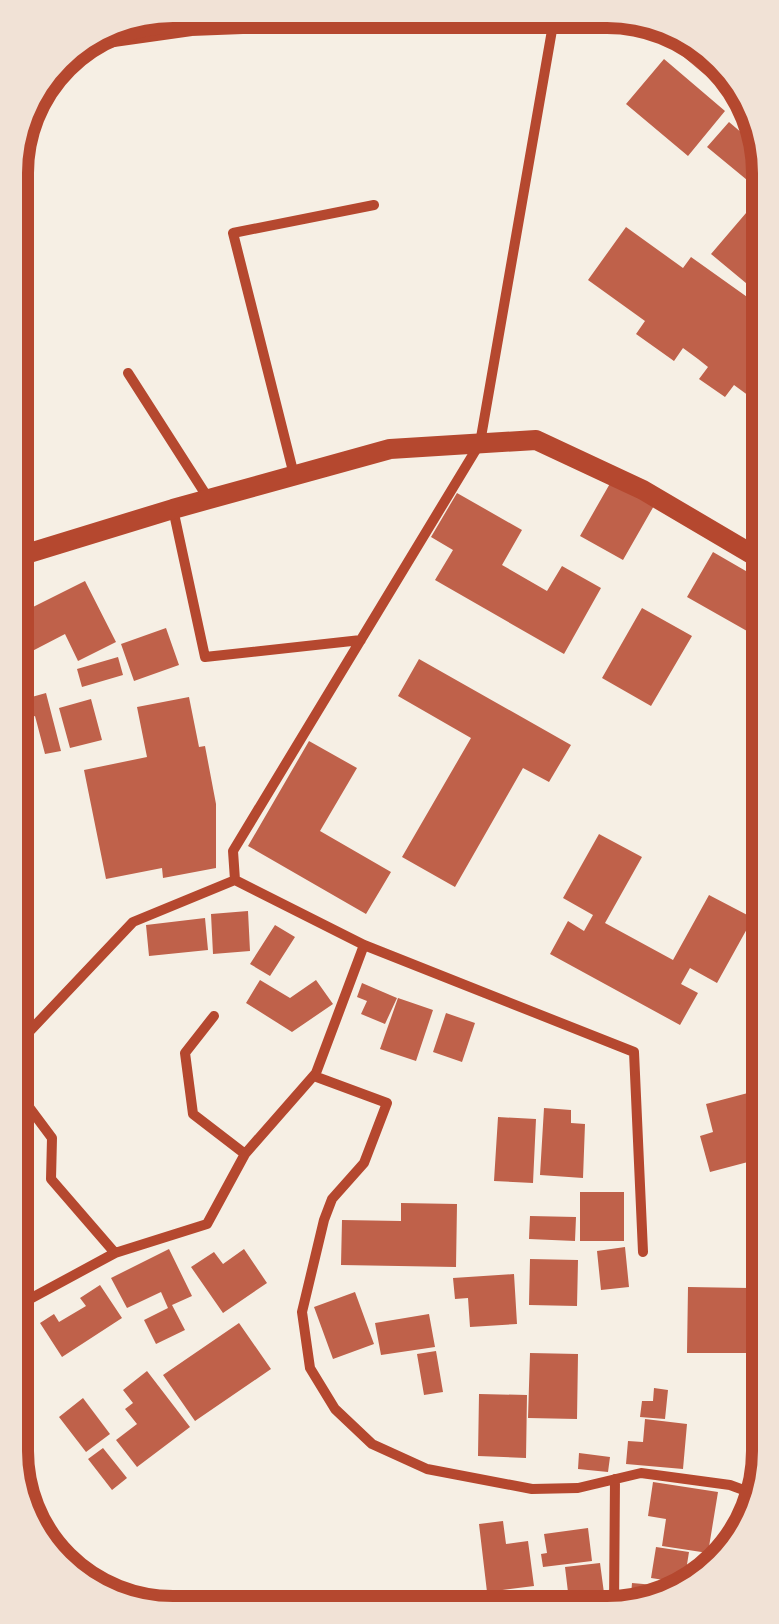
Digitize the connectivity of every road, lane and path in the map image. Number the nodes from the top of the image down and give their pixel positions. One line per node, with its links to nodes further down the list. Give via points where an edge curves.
1 (176, 28): 3 (main road)
2 (552, 28): 6 (street)
3 (126, 35)
4 (374, 205): 7 (street, via 232,233)
5 (128, 373): 8 (street)
6 (480, 443): 7 (main road, via 390,448); 11 (main road, via 536,440 644,490); 12 (street)
7 (294, 475): 8 (main road)
8 (208, 499): 9 (main road)
9 (173, 509): 10 (main road); 12 (street, via 205,656)
10 (28, 553)
11 (752, 554)
12 (362, 640): 13 (street, via 233,851)
13 (235, 880): 14 (street); 16 (street, via 133,922)
14 (364, 945): 17 (street); 20 (street, via 634,1052)
15 (214, 1016): 19 (street, via 186,1053 193,1114)
16 (28, 1033)
17 (314, 1076): 19 (street); 23 (street, via 387,1103 364,1162 332,1199 302,1312 310,1368 335,1409 372,1444 427,1469 532,1489)
18 (28, 1105): 21 (street, via 52,1138 51,1179)
19 (245, 1154): 21 (street, via 207,1224)
20 (644, 1252)
21 (115, 1253): 22 (street)
22 (28, 1299)
23 (615, 1479): 24 (street, via 641,1474); 25 (street)
24 (746, 1490)
25 (614, 1595)

